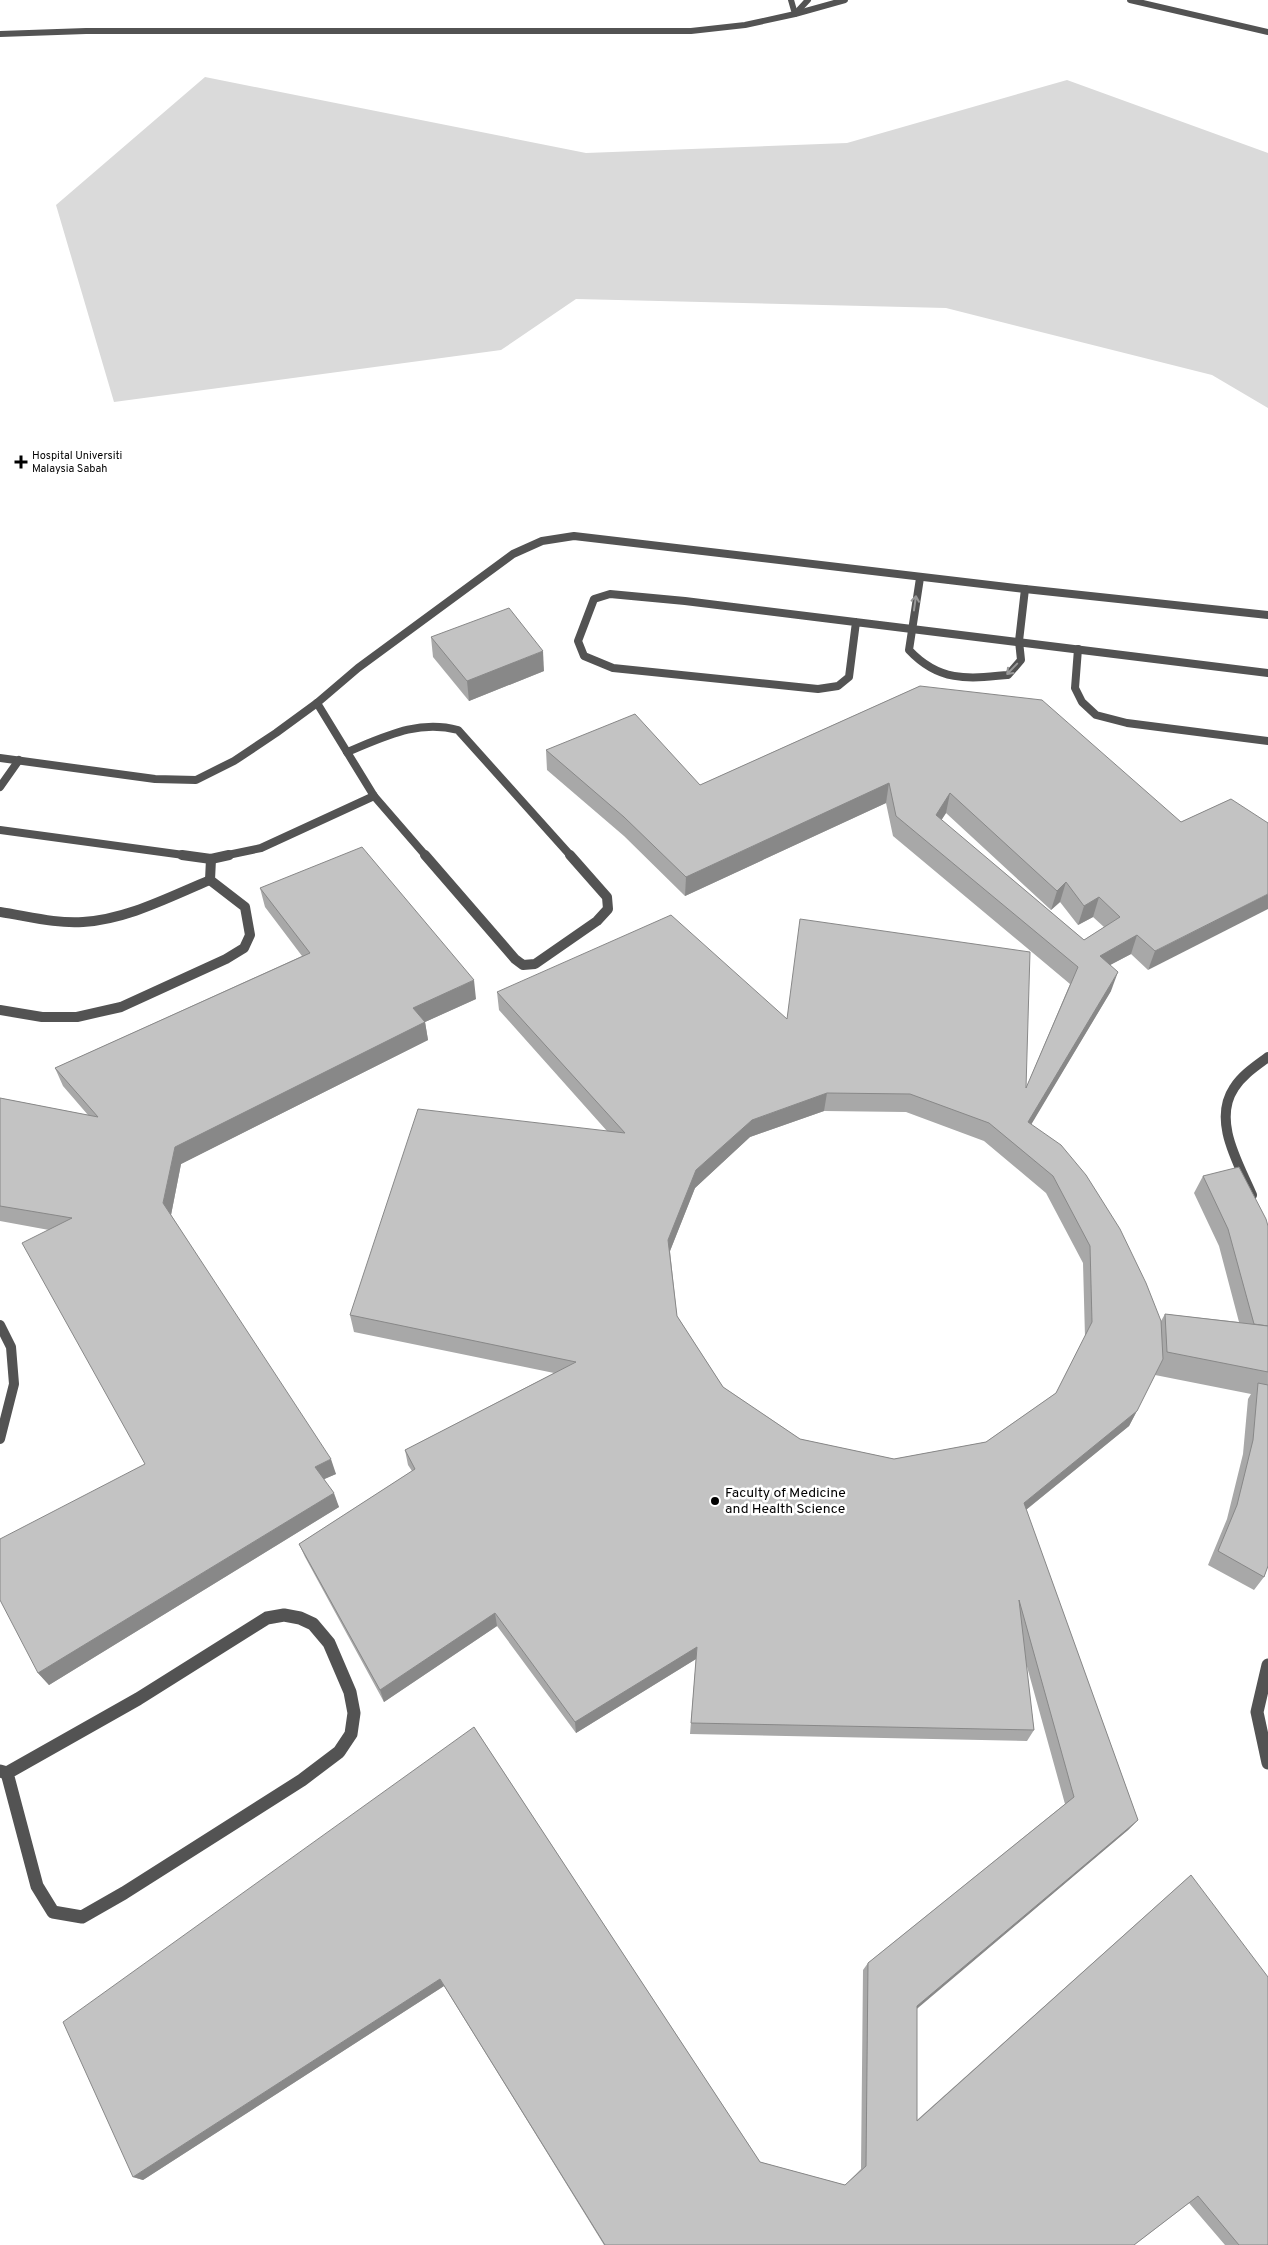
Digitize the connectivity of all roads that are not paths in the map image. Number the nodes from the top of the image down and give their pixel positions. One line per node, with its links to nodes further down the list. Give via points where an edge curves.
1 (791, 0): 5 (street)
2 (808, 0): 5 (street)
3 (845, 0): 5 (street)
4 (1130, 0): 6 (street)
5 (795, 14): 7 (street, via 745,25 691,31 86,31)
6 (1268, 32)
7 (0, 34)
8 (920, 578): 9 (street); 12 (street, one-way to 8); 16 (street, via 574,536 537,541 513,554 358,668)
9 (1025, 590): 10 (street); 13 (street)
10 (1268, 614)
11 (856, 622): 11 (street, via 610,594 594,599 578,641 584,656 612,668 818,689 838,686 849,677); 12 (street)
12 (912, 629): 13 (street); 13 (street, one-way to 12, via 1021,660 1008,675 971,679 938,673 920,663 909,650)
13 (1020, 640): 14 (street)
14 (1078, 649): 15 (street); 17 (street, via 1075,688 1082,702 1096,715 1127,723)
15 (1268, 673)
16 (317, 703): 18 (street); 20 (street, via 234,761 196,780 155,779)
17 (1268, 741)
18 (347, 752): 22 (street); 22 (street, via 425,724 458,730 608,897 608,909 598,921 535,964 523,965 514,959)
19 (0, 758): 20 (street)
20 (18, 760): 21 (street)
21 (0, 787)
22 (374, 796): 24 (street, via 261,848)
23 (0, 830): 24 (street)
24 (211, 859): 25 (street)
25 (210, 880): 26 (street, via 125,914 100,920 56,920); 27 (street, via 245,907 250,935 244,948 121,1007 77,1017 42,1017)
26 (0, 912)
27 (0, 1010)
28 (1268, 1057): 29 (street, via 1244,1074 1230,1093 1224,1117 1227,1135)
29 (1257, 1208)
30 (0, 1325): 31 (street, via 11,1347 14,1384)
31 (0, 1439)
32 (1268, 1665): 33 (street, via 1257,1712)
33 (1268, 1762)
34 (4, 1772): 34 (street, via 138,1698 267,1618 284,1615 313,1624 329,1644 350,1692 354,1713 351,1734 339,1752 302,1780 82,1917 53,1912 37,1886)

